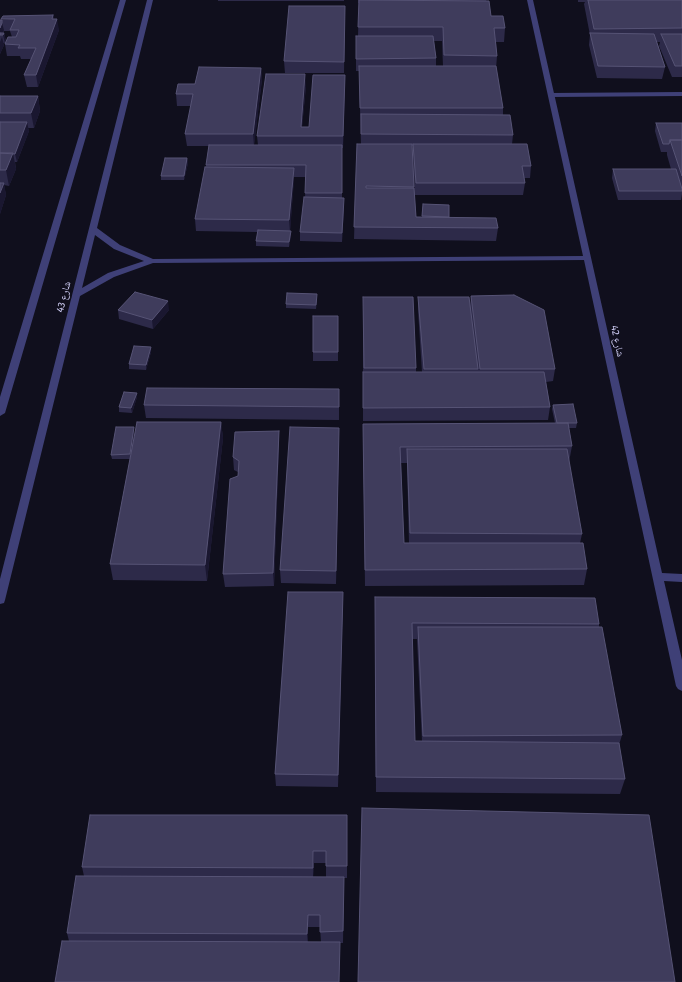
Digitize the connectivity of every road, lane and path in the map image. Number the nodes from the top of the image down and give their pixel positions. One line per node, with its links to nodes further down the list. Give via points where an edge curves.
1 (123, 0): 10 (street)
2 (150, 0): 6 (street, شارع 43)
3 (530, 0): 5 (street, شارع 42)
4 (682, 94): 5 (street)
5 (551, 95): 7 (street, شارع 42)
6 (93, 229): 8 (street, via 117,247); 9 (street, شارع 43)
7 (587, 258): 8 (street); 11 (street, شارع 42)
8 (152, 261): 9 (street, via 111,275)
9 (76, 295): 13 (street, شارع 43)
10 (0, 413)
11 (658, 577): 12 (street); 14 (street, شارع 42)
12 (682, 578)
13 (0, 600)
14 (682, 686)

